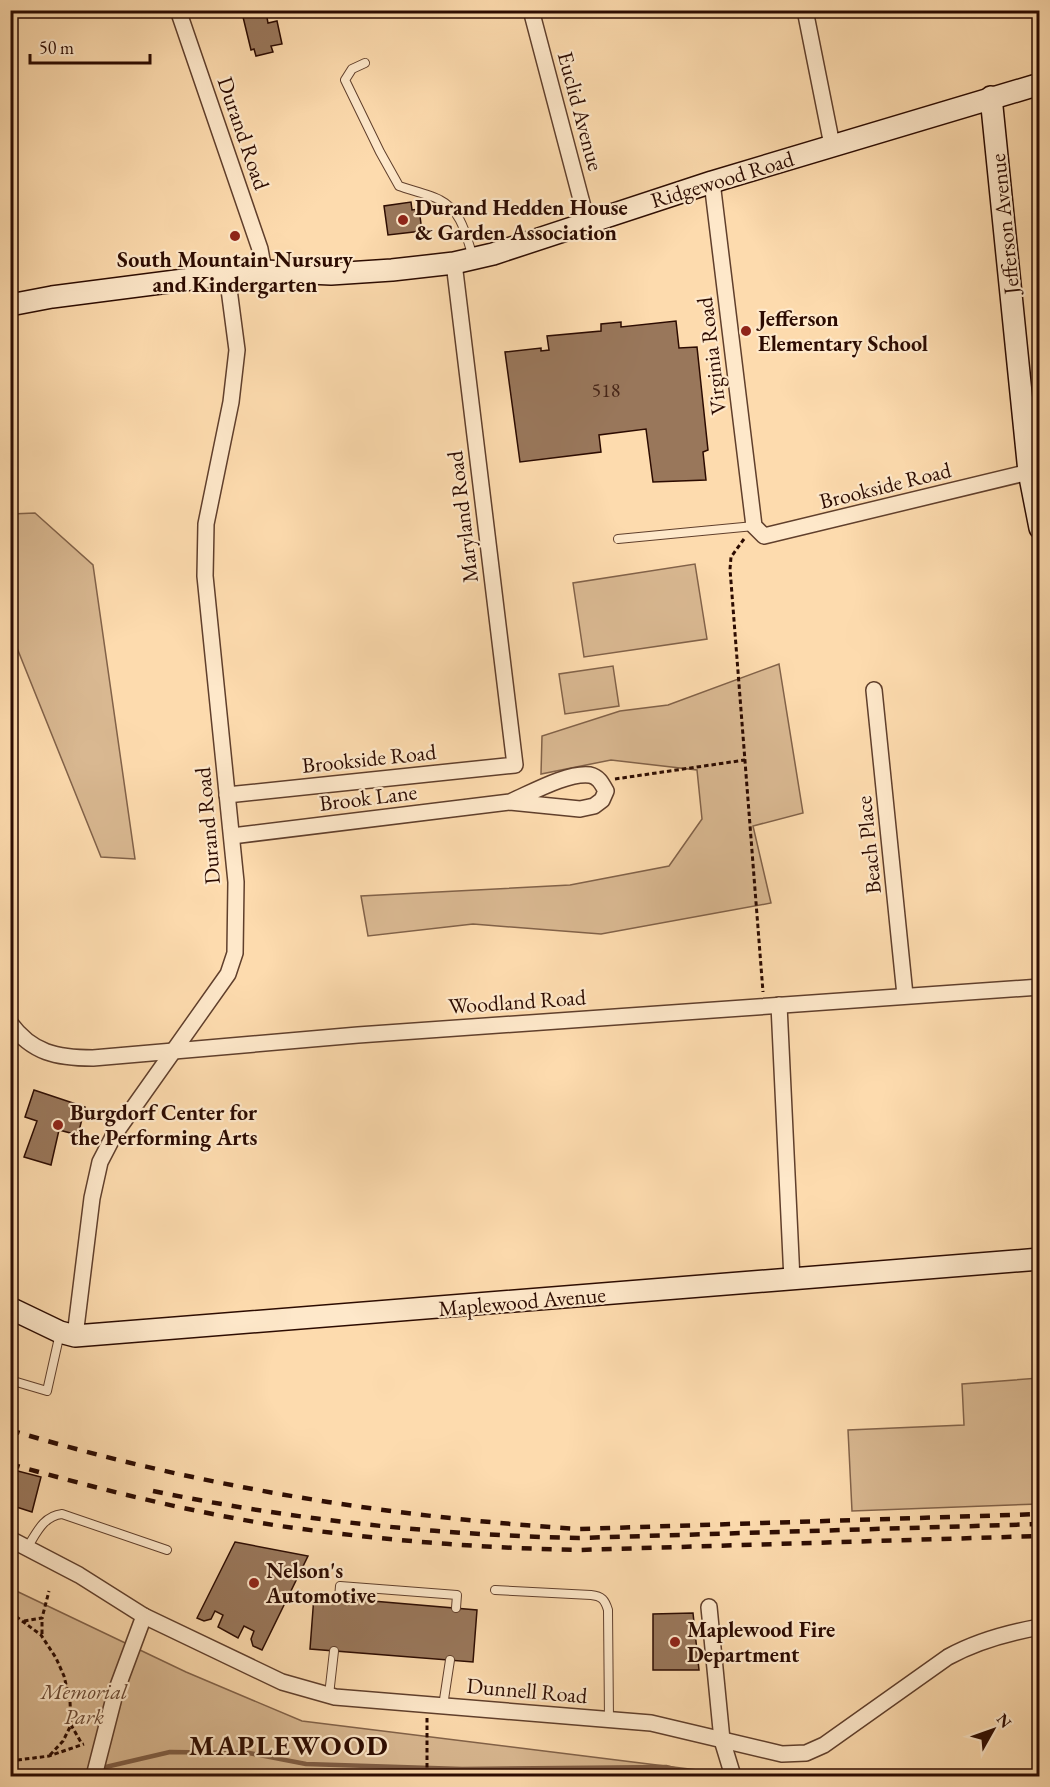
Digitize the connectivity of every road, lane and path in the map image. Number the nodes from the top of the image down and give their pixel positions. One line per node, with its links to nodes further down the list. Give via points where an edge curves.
1 (178, 10): 11 (street, Durand Road, via 260,249)
2 (531, 10): 9 (street, Euclid Avenue)
3 (805, 10): 7 (street)
4 (365, 63): 10 (lane, via 352,69 345,80 399,186 440,200 462,223)
5 (1040, 84): 6 (street, Ridgewood Road)
6 (991, 97): 7 (street, Ridgewood Road); 14 (street, Jefferson Avenue)
7 (832, 145): 8 (street, Ridgewood Road)
8 (712, 182): 9 (street, Ridgewood Road); 15 (street, Virginia Road)
9 (587, 222): 10 (street, Ridgewood Road)
10 (464, 260): 11 (street, Ridgewood Road, via 331,274); 20 (street, Maryland Road)
11 (264, 271): 12 (street, Ridgewood Road)
12 (227, 274): 13 (street, Ridgewood Road); 22 (street, Durand Road, via 237,350 231,402 206,524 205,576)
13 (10, 305)
14 (1029, 472): 15 (street, Brookside Road, via 764,536); 16 (street, Jefferson Avenue)
15 (754, 526): 17 (lane); 19 (path, via 731,557 730,569)
16 (1040, 528)
17 (618, 539)
18 (874, 690): 27 (street, Beach Place)
19 (745, 760): 21 (path); 26 (path)
20 (515, 765): 22 (street, Brookside Road)
21 (601, 781): 23 (street, Brook Lane, via 591,775 571,777); 23 (street, Brook Lane, via 606,791 594,806 580,809)
22 (227, 795): 24 (street, Durand Road)
23 (510, 802): 24 (street, Brook Lane)
24 (232, 836): 30 (street, Durand Road, via 235,953 228,974)
25 (1040, 987): 27 (street, Woodland Road)
26 (763, 994)
27 (905, 995): 28 (street, Woodland Road)
28 (779, 1005): 30 (street, Woodland Road); 32 (street)
29 (10, 1023): 30 (street, Woodland Road, via 30,1043 55,1056 93,1058)
30 (174, 1052): 34 (street, Durand Road, via 114,1135 100,1162)
31 (1040, 1259): 32 (street, Maplewood Avenue)
32 (792, 1280): 34 (street, Maplewood Avenue)
33 (10, 1308): 34 (street)
34 (67, 1334): 35 (lane, via 47,1391)
35 (10, 1380)
36 (10, 1539): 37 (street, Dunnell Road)
37 (27, 1548): 38 (lane, via 51,1516 62,1514); 45 (street, Dunnell Road)
38 (167, 1550)
39 (495, 1590): 54 (lane, via 591,1595 605,1600)
40 (49, 1591): 46 (path)
41 (339, 1599): 43 (lane, via 340,1586 458,1595)
42 (709, 1607): 57 (street)
43 (456, 1608)
44 (10, 1612): 47 (path)
45 (144, 1616): 52 (street, Dunnell Road, via 282,1682); 61 (street, via 115,1694)
46 (42, 1618): 47 (path); 49 (path)
47 (24, 1621): 49 (path)
48 (1040, 1627): 57 (street, Dunnell Road, via 987,1639 948,1657 806,1754 782,1754)
49 (41, 1635): 55 (path, via 64,1676)
50 (334, 1651): 52 (lane)
51 (450, 1660): 53 (lane)
52 (329, 1695): 53 (street, Dunnell Road)
53 (443, 1706): 54 (street, Dunnell Road)
54 (609, 1720): 57 (street, Dunnell Road, via 651,1723)
55 (71, 1725): 58 (path); 58 (path, via 84,1744)
56 (426, 1731): 62 (path)
57 (722, 1740): 60 (street)
58 (49, 1756): 59 (path)
59 (10, 1761)
60 (731, 1770)
61 (94, 1776)
62 (427, 1776)

